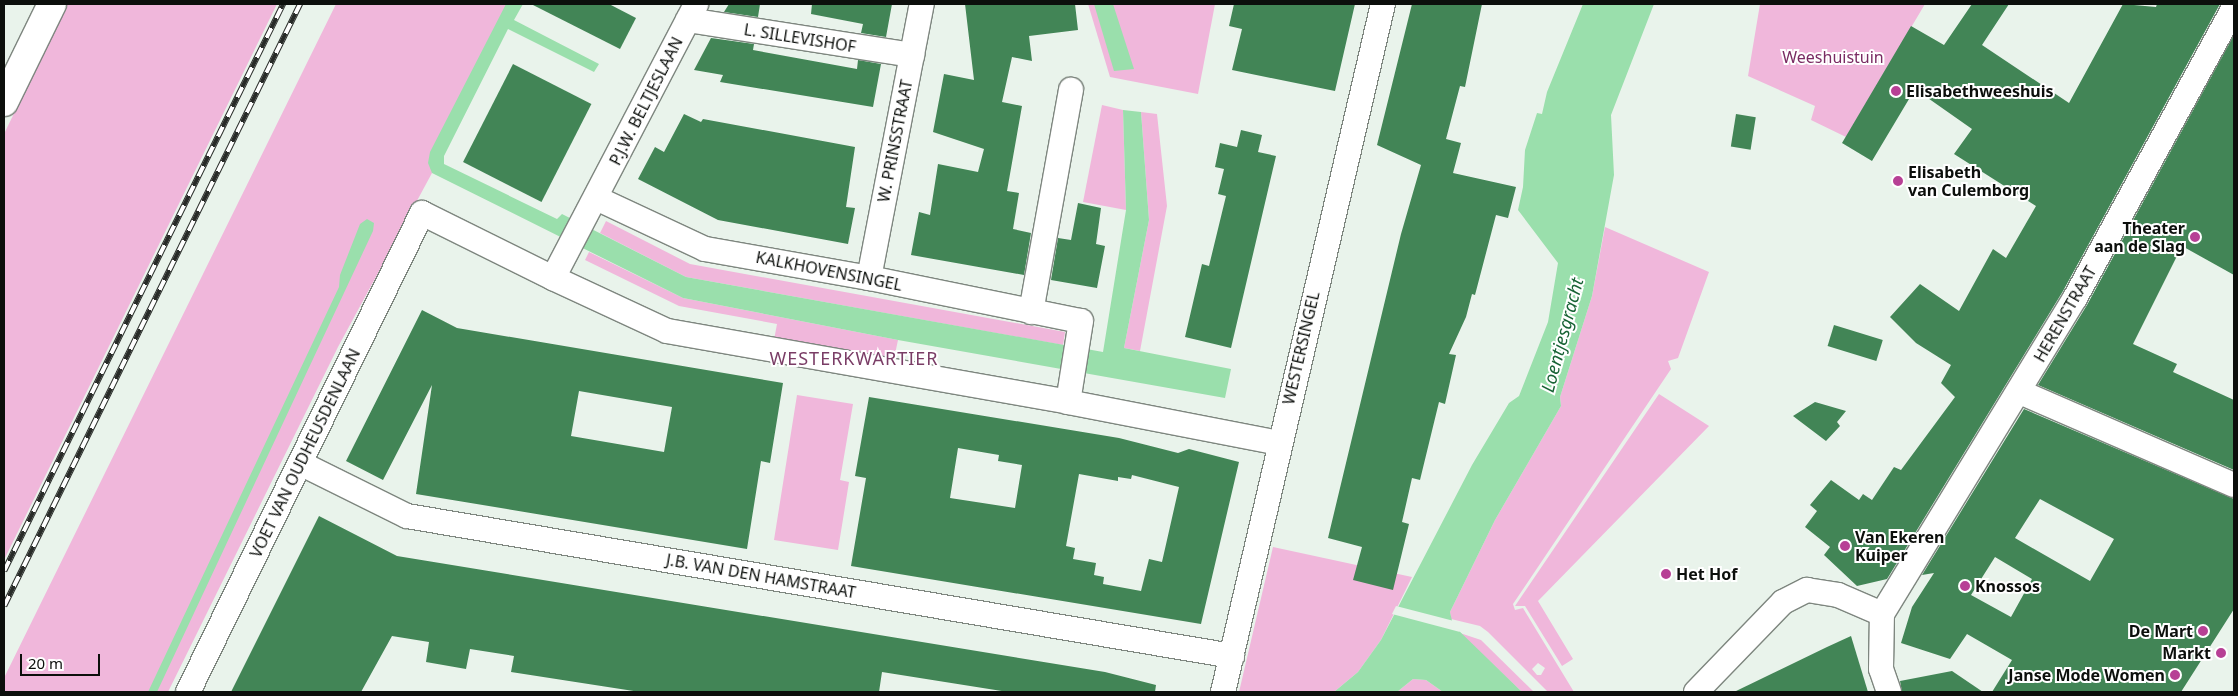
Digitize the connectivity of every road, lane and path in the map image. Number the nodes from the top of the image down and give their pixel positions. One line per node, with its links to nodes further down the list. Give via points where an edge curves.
1 (52, 4): 8 (street)
2 (922, 4): 6 (street, W. PRINSSTRAAT)
3 (1383, 4): 15 (street, WESTERSINGEL)
4 (2234, 7): 13 (street, HERENSTRAAT)
5 (692, 12): 6 (street, L. SILLEVISHOF); 9 (street, P.J.W. BELTJESLAAN)
6 (912, 55): 11 (street, W. PRINSSTRAAT)
7 (1071, 90): 12 (street)
8 (4, 102)
9 (592, 204): 10 (street); 11 (street, KALKHOVENSINGEL, via 705,249)
10 (558, 269): 14 (street, via 667,331); 16 (street, VOET VAN OUDHEUSDENLAAN, via 422,212)
11 (869, 278): 12 (street, KALKHOVENSINGEL)
12 (1030, 312): 14 (street, KALKHOVENSINGEL, via 1081,321)
13 (2020, 392): 17 (street); 18 (street, HERENSTRAAT)
14 (1068, 402): 15 (street)
15 (1279, 443): 19 (street, WESTERSINGEL)
16 (300, 463): 19 (street, J.B. VAN DEN HAMSTRAAT, via 407,516); 20 (street, VOET VAN OUDHEUSDENLAAN)
17 (2234, 485)
18 (1882, 614): 22 (street, via 1838,595 1807,590 1783,602); 23 (street, via 1881,669)
19 (1232, 656): 21 (street, WESTERSINGEL)
20 (188, 692)
21 (1223, 692)
22 (1696, 692)
23 (1889, 692)

